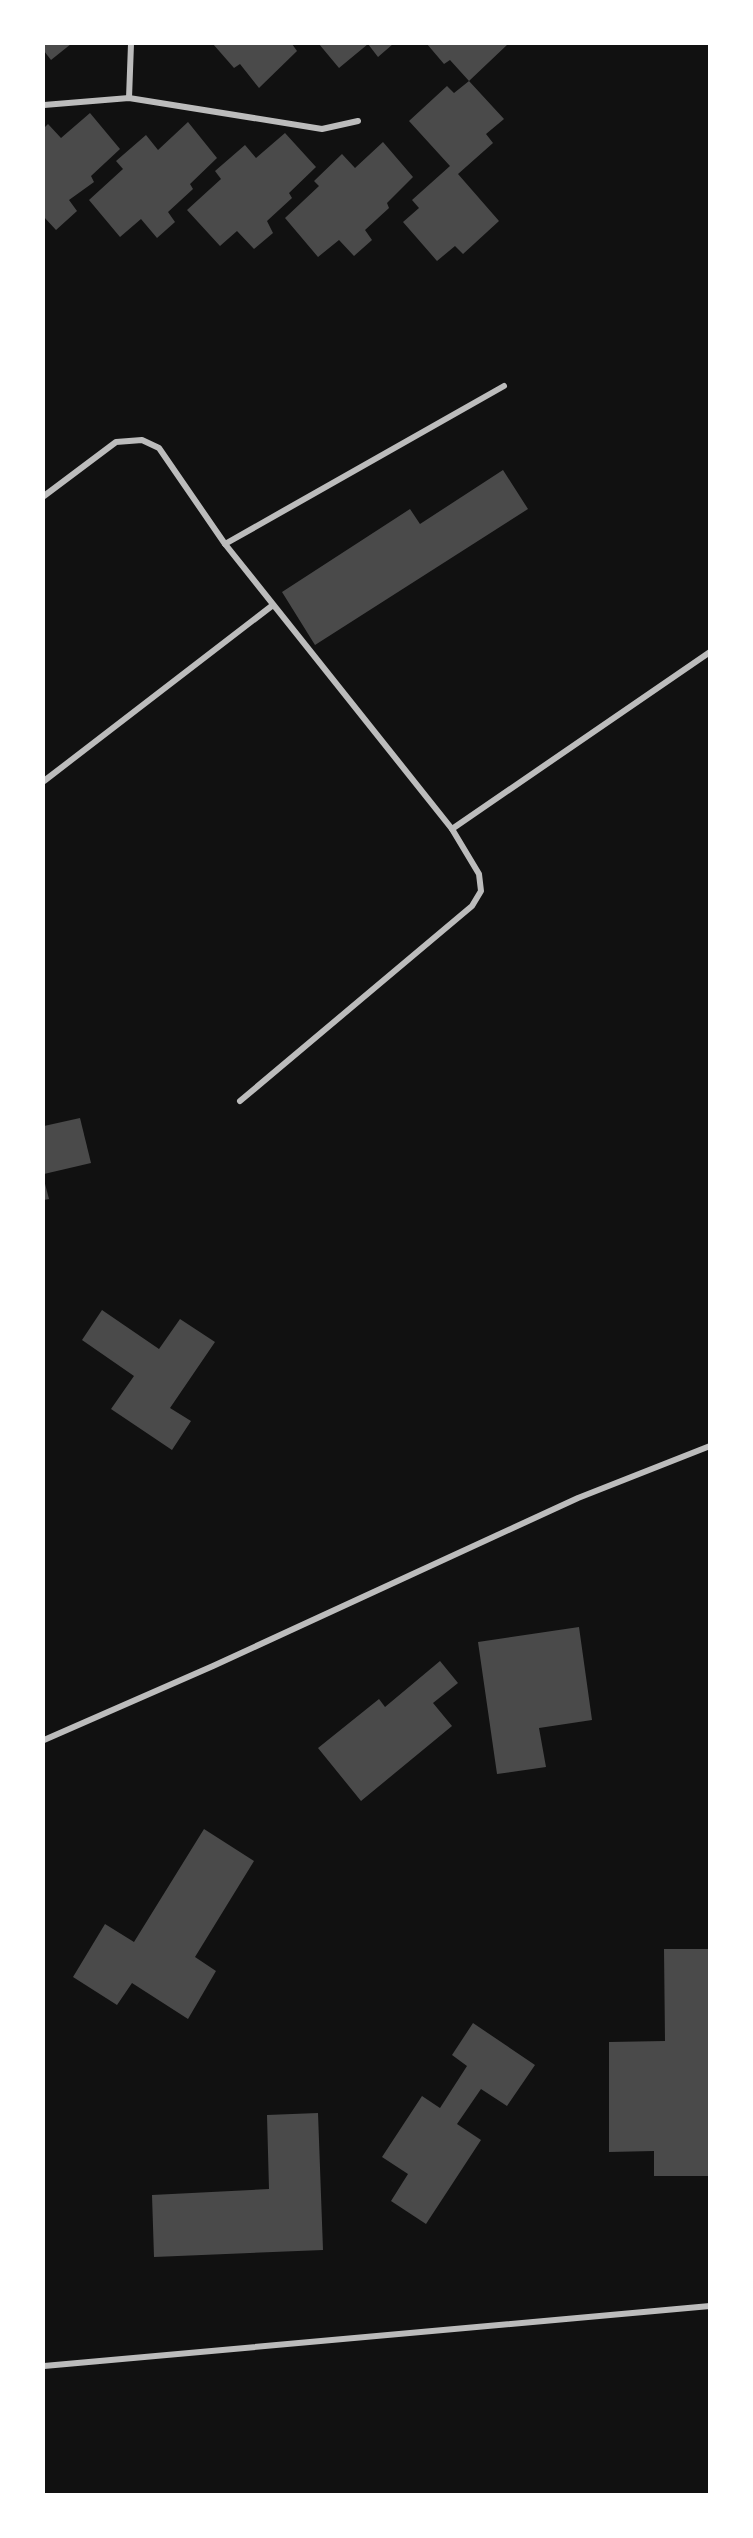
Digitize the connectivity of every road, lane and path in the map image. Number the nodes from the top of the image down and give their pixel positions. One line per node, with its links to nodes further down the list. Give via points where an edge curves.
1 (131, 44): 2 (street)
2 (129, 98): 3 (street); 4 (street, via 322,129)
3 (44, 105)
4 (358, 121)
5 (504, 386): 7 (street)
6 (44, 496): 7 (street, via 116,442 142,440 159,448)
7 (225, 544): 8 (street)
8 (273, 605): 10 (street); 11 (street)
9 (710, 652): 11 (street)
10 (44, 781)
11 (452, 829): 12 (street, via 479,874 481,891 472,906)
12 (240, 1101)
13 (710, 1446): 14 (street, via 568,1503)
14 (44, 1740)
15 (710, 2306): 16 (street)
16 (44, 2366)

